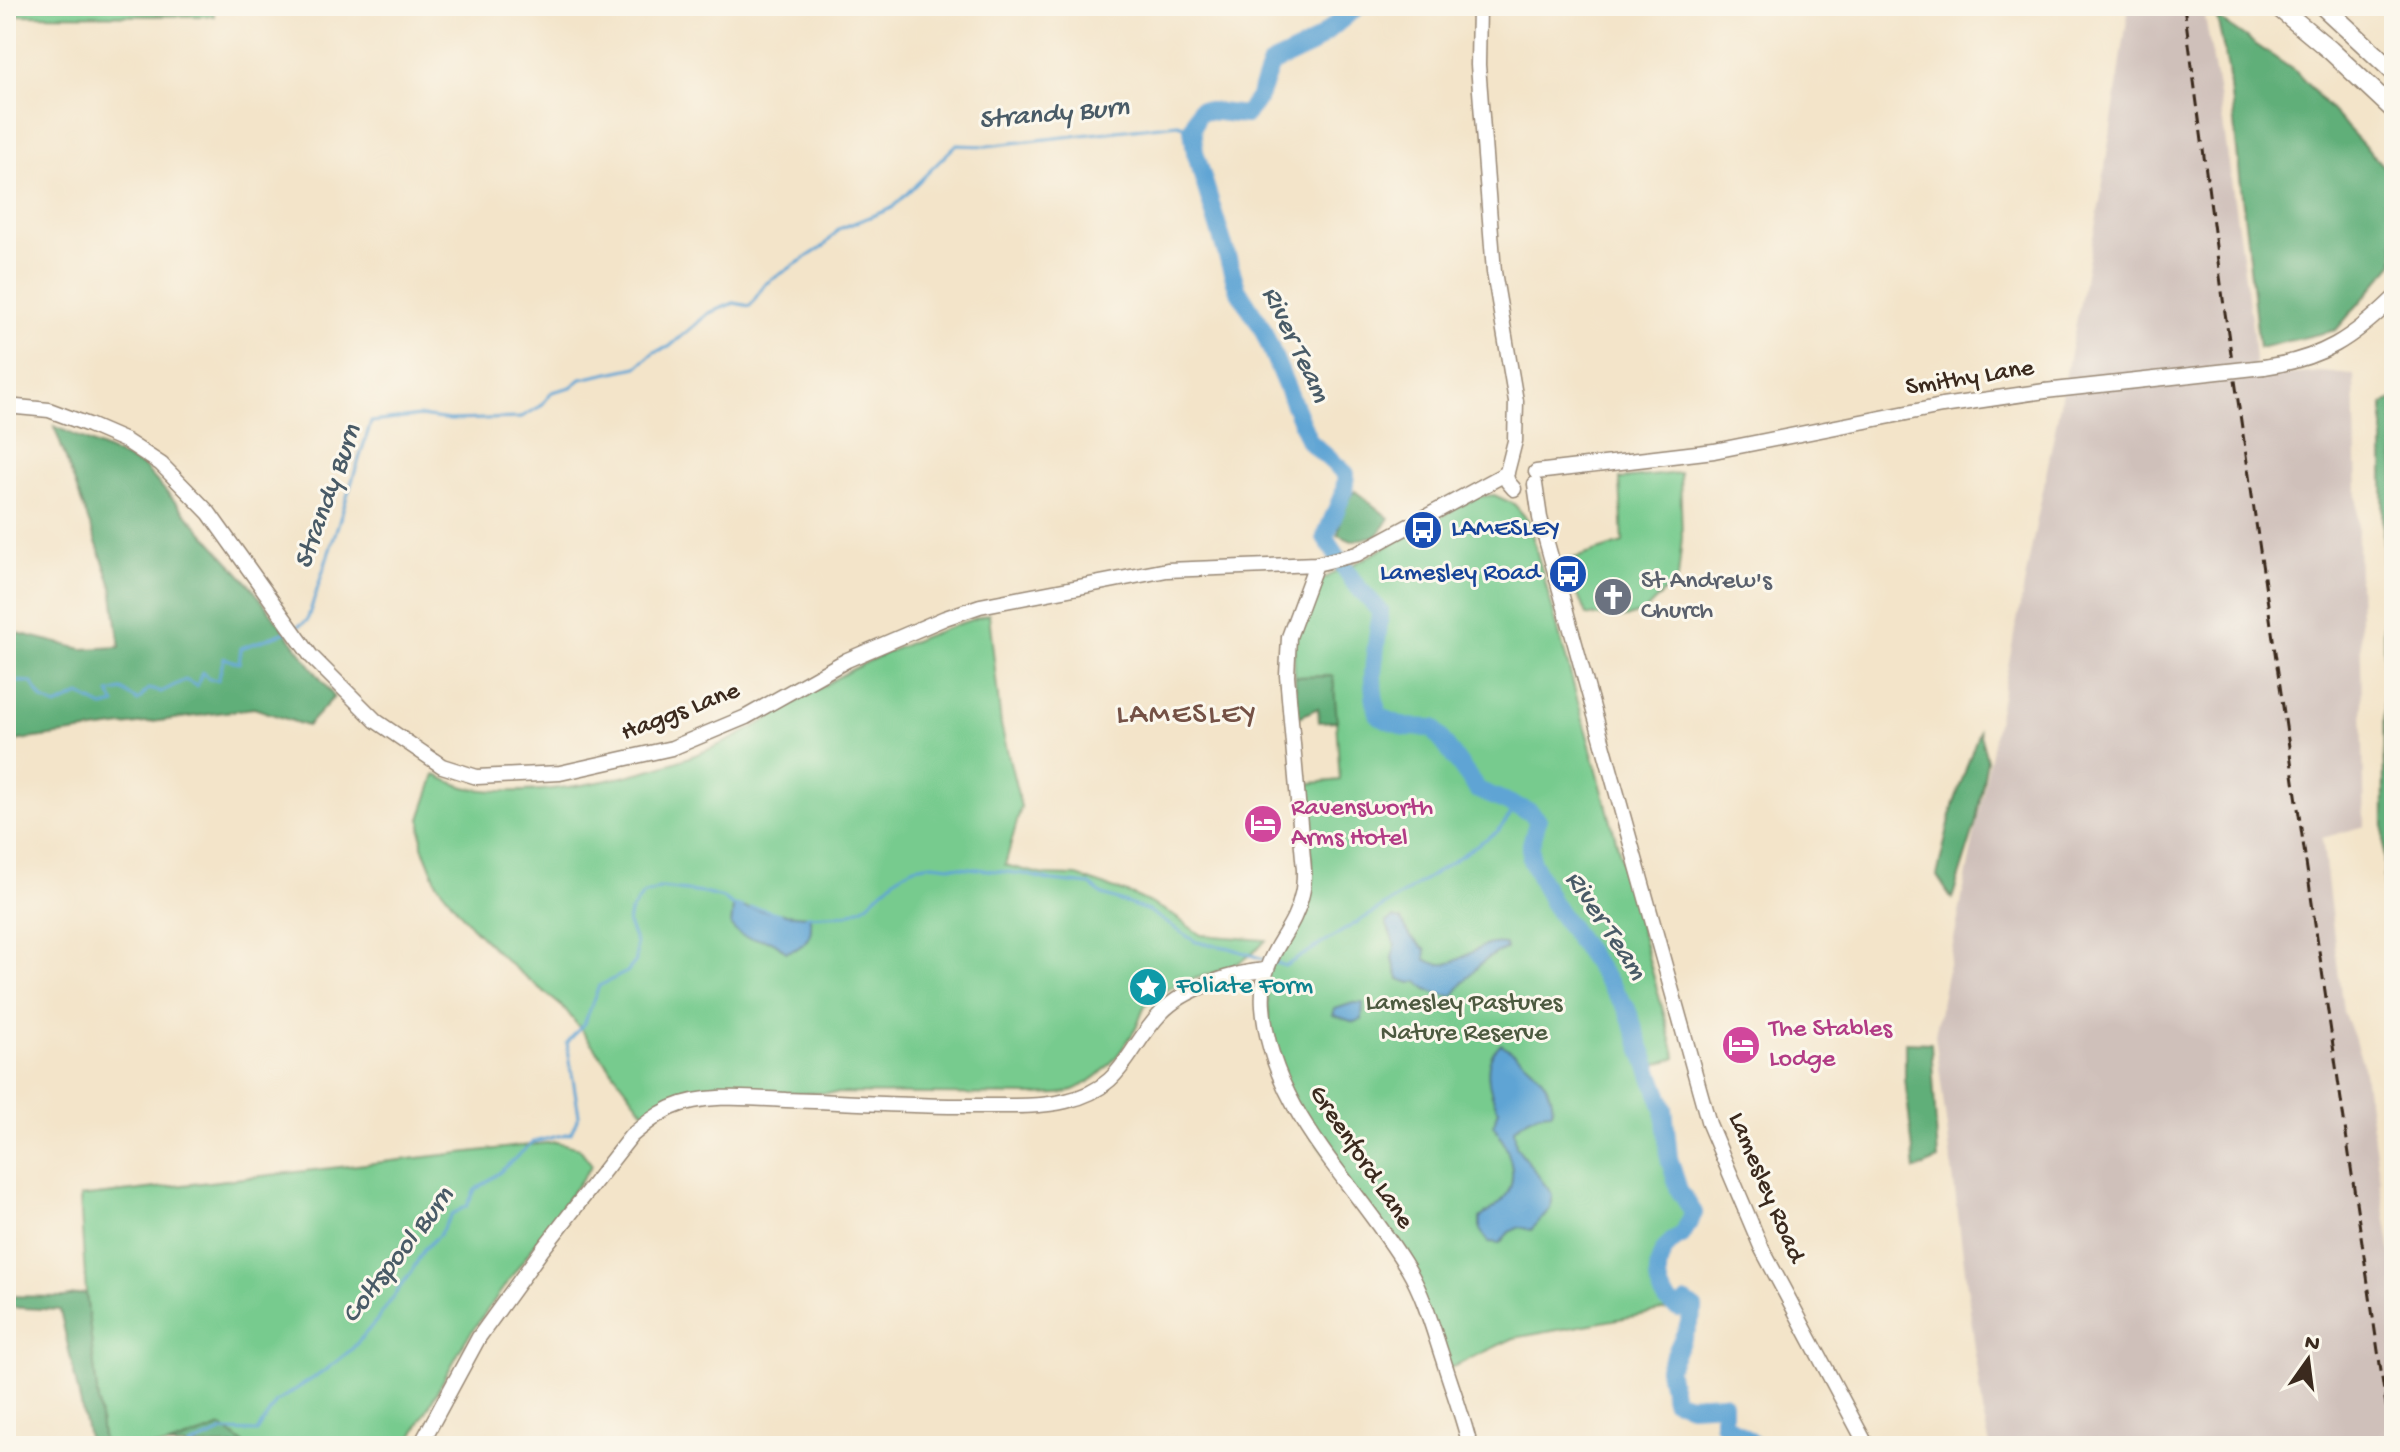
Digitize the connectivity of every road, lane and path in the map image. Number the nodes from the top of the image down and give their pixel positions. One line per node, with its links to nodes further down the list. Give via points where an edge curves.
1 (1479, 6): 8 (street, Lamesley Road, via 1478,65 1494,272)
2 (2277, 6): 5 (highway)
3 (2323, 6): 4 (highway)
4 (2394, 72)
5 (2394, 110)
6 (2394, 298): 8 (street, Smithy Lane, bridge, via 2364,327 2299,361 1942,406 1714,451)
7 (6, 406): 12 (street, Haggs Lane, via 49,410 126,441 161,464 209,513 311,656 376,721 442,766 477,777 560,773 672,748 746,717 847,660 980,606 1167,570)
8 (1523, 471): 9 (street, Haggs Lane); 10 (street, Lamesley Road, via 1508,482); 10 (street, via 1530,489); 11 (street, Lamesley Road)
9 (1480, 489): 10 (street, Haggs Lane, via 1497,485); 12 (street, Haggs Lane, via 1357,554)
10 (1516, 490): 11 (street, Lamesley Road)
11 (1540, 518): 16 (street, Lamesley Road, via 1709,1124 1762,1249)
12 (1319, 564): 13 (street, Greenford Lane, via 1289,637 1287,675 1302,894)
13 (1266, 970): 14 (street, via 1193,990 1161,1012 1111,1081 1064,1102 958,1106 758,1099 673,1107 631,1136 542,1250 479,1337); 15 (street, Greenford Lane, via 1266,1031 1283,1085 1298,1117 1408,1269 1427,1309)
14 (420, 1446)
15 (1470, 1446)
16 (1867, 1446)

